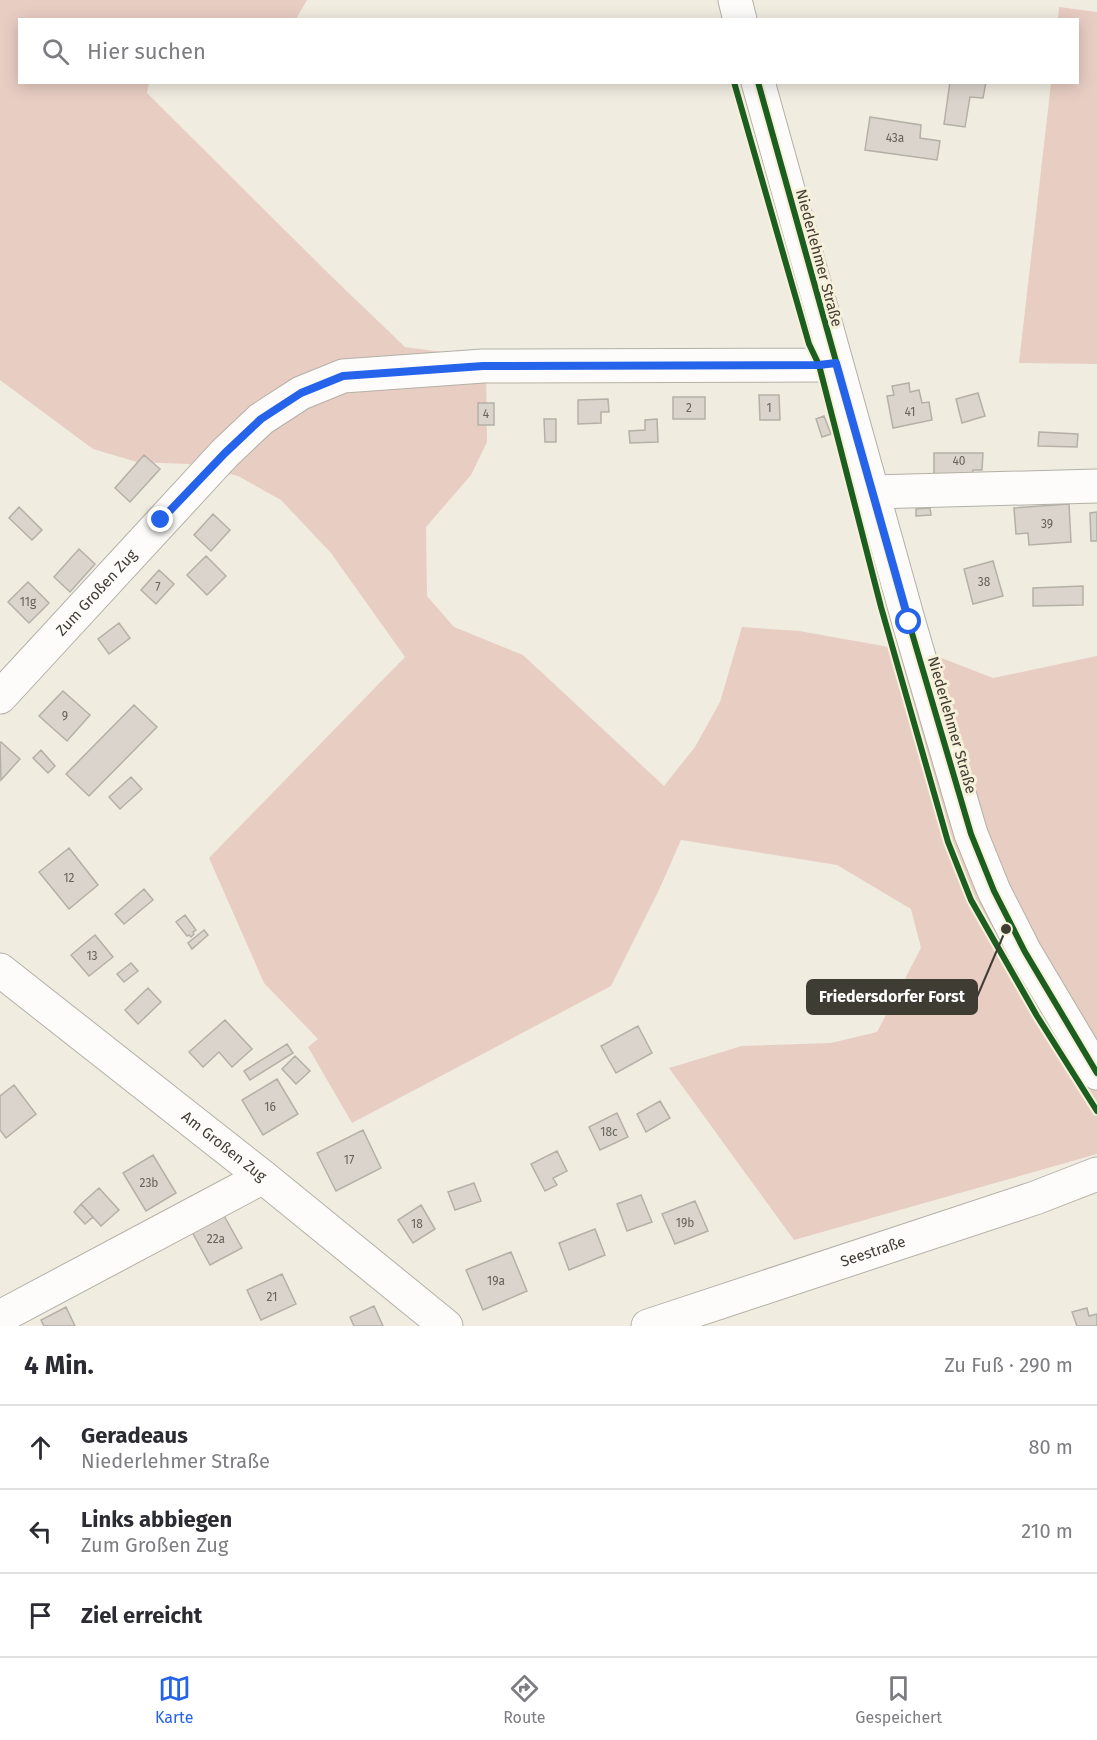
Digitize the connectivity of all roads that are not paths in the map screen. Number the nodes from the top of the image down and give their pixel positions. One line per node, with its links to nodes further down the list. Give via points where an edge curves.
1 (735, 0): 2 (street)
2 (740, 18)
3 (759, 84): 4 (street, Niederlehmer Straße)
4 (836, 363): 6 (street, Niederlehmer Straße); 7 (street, Zum Großen Zug, via 483,366 343,376 301,393 261,419 153,529)
5 (1097, 486): 6 (street)
6 (873, 492): 9 (street, Niederlehmer Straße, via 971,834 1025,952)
7 (0, 697)
8 (0, 970): 11 (street, Am Großen Zug)
9 (1097, 1073)
10 (1097, 1174): 14 (street, Seestraße)
11 (263, 1177): 12 (street); 13 (street, Am Großen Zug)
12 (0, 1317)
13 (446, 1326)
14 (648, 1326)

